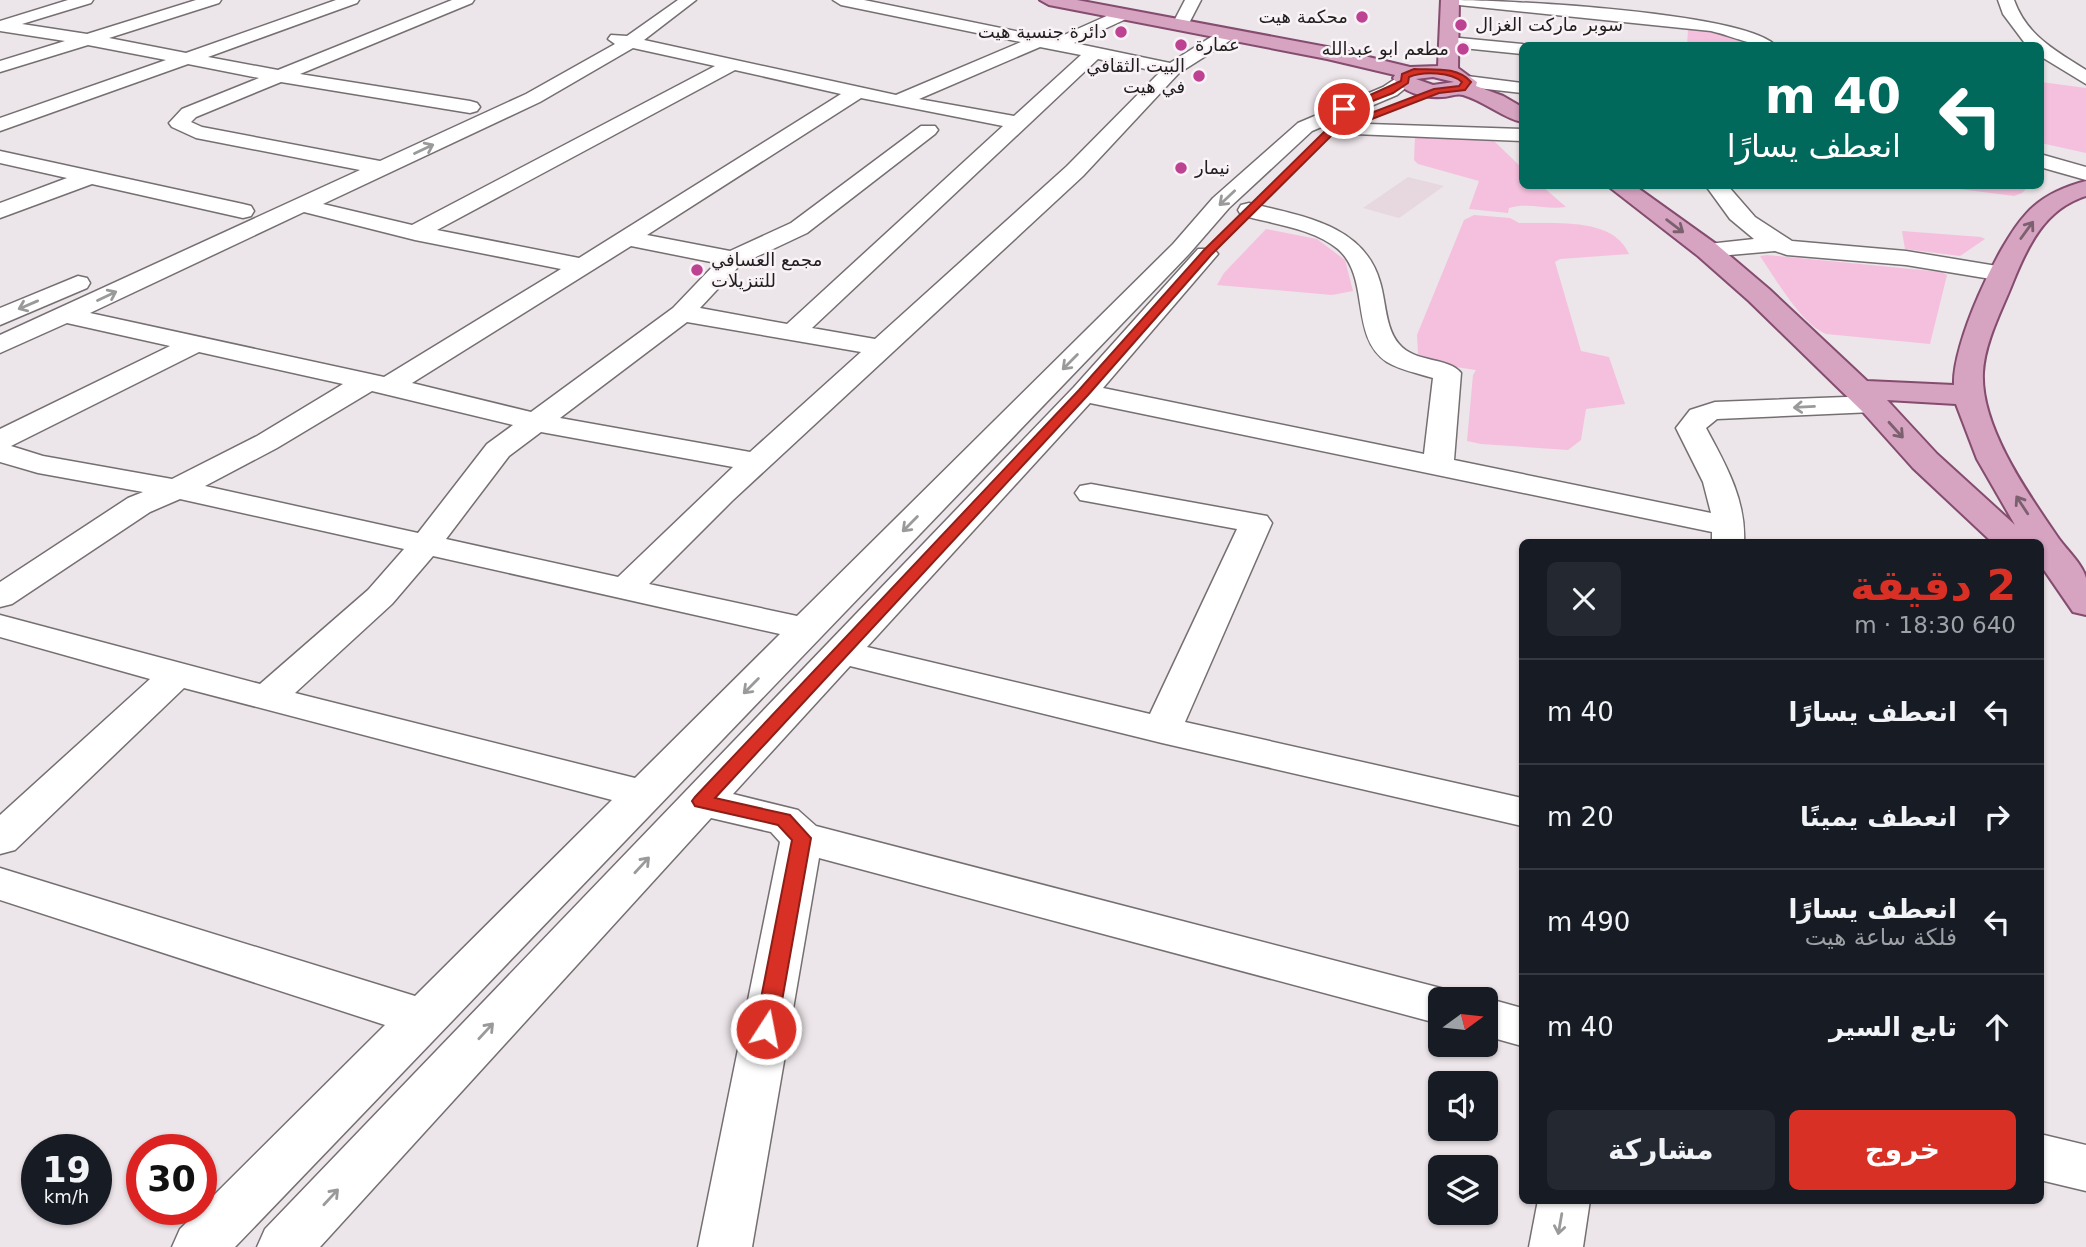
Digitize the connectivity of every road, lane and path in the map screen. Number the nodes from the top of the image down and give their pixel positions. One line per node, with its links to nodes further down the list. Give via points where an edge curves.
1 (85, 0): 15 (street)
2 (213, 0): 20 (street)
3 (351, 0): 30 (street)
4 (466, 0): 34 (street)
5 (663, 0): 19 (street)
6 (688, 0): 21 (street)
7 (841, 0): 25 (street)
8 (1049, 0): 13 (main road)
9 (1193, 0): 16 (street)
10 (1450, 0): 22 (main road)
11 (1460, 0): 14 (street)
12 (2006, 0): 24 (street, via 2011,14)
13 (1119, 15): 16 (main road); 25 (street)
14 (1614, 16): 18 (street); 23 (street, via 1711,26)
15 (0, 25): 20 (street)
16 (1180, 25): 17 (main road)
17 (1228, 34): 33 (street); 37 (main road)
18 (1610, 36)
19 (607, 37): 21 (street); 41 (street)
20 (90, 40): 30 (street); 32 (street)
21 (631, 41): 31 (street); 53 (street, one-way to 21, via 533,98)
22 (1449, 42): 27 (street); 37 (main road)
23 (1760, 42)
24 (2034, 42)
25 (1048, 43): 29 (street); 40 (street)
26 (1422, 49): 37 (main road)
27 (1519, 49)
28 (2044, 51): 36 (street)
29 (1094, 53): 33 (street); 43 (street)
30 (191, 58): 34 (street); 44 (street)
31 (733, 64): 39 (street); 63 (street)
32 (0, 67)
33 (1173, 69): 78 (street, via 1075,172)
34 (276, 75): 41 (street); 51 (street, via 189,113 179,123 196,132)
35 (2052, 77): 36 (street)
36 (2086, 79)
37 (1435, 80): 38 (street); 42 (main road, via 1496,100); 45 (street); 101 (street, one-way to 101, via 1390,91 1305,127 1221,203)
38 (1519, 88)
39 (858, 92): 40 (street); 64 (street)
40 (898, 101): 43 (street)
41 (470, 107): 51 (street)
42 (1519, 114)
43 (1018, 123): 75 (street)
44 (0, 125)
45 (1337, 129): 47 (street); 60 (street)
46 (928, 130): 68 (street, via 799,228)
47 (1519, 135)
48 (0, 157): 55 (street)
49 (2044, 159): 52 (street)
50 (2044, 159): 54 (street)
51 (350, 163): 53 (street); 62 (street)
52 (2086, 165)
53 (382, 168): 59 (street)
54 (2086, 174)
55 (88, 178): 61 (street); 62 (street)
56 (2086, 188): 70 (main road, one-way to 56, via 2023,234 2052,201)
57 (1624, 189): 67 (main road, one-way to 67)
58 (1719, 189): 65 (street, via 1754,228)
59 (302, 205): 63 (street); 73 (street, one-way to 59)
60 (1249, 210): 80 (street); 89 (street, via 1346,243 1367,276 1382,337 1392,353 1447,373)
61 (0, 211)
62 (243, 211): 66 (street)
63 (415, 233): 69 (street)
64 (627, 238): 68 (street); 69 (street)
65 (1778, 244): 67 (street); 70 (street)
66 (158, 249)
67 (1707, 250): 82 (main road)
68 (733, 259): 72 (street)
69 (583, 266): 79 (street)
70 (2003, 274): 81 (main road, via 1971,361)
71 (97, 275): 74 (street, one-way to 74)
72 (682, 313): 75 (street); 83 (street)
73 (64, 316): 76 (street); 77 (street)
74 (0, 317)
75 (794, 331): 78 (street)
76 (0, 345)
77 (193, 345): 79 (street); 84 (street)
78 (882, 348): 86 (street)
79 (378, 384): 83 (street); 90 (street)
80 (1084, 393): 89 (street); 102 (street)
81 (1970, 395): 82 (main road); 88 (main road)
82 (1866, 397): 87 (main road, one-way to 87); 92 (street, one-way to 92, via 1726,410 1698,417 1691,428 1724,491)
83 (536, 422): 86 (street); 94 (street, via 498,450)
84 (0, 440)
85 (0, 452): 90 (street, via 38,464)
86 (757, 461): 96 (street)
87 (1925, 461): 88 (main road); 93 (main road)
88 (1996, 464): 98 (main road, one-way to 88)
89 (1438, 466): 92 (street)
90 (177, 489): 94 (street); 97 (street, via 139,505)
91 (1091, 493): 105 (street, via 1256,523)
92 (1729, 534)
93 (2009, 539)
94 (425, 545): 96 (street); 104 (street, via 380,597)
95 (2044, 573): 99 (main road)
96 (624, 590): 101 (street)
97 (0, 597)
98 (2086, 604)
99 (2086, 611)
100 (0, 626): 103 (street)
101 (806, 629): 106 (street, one-way to 106)
102 (841, 652): 105 (street); 107 (street)
103 (176, 675): 104 (street); 110 (street)
104 (266, 699): 106 (street)
105 (1162, 730): 108 (street)
106 (644, 794): 113 (street)
107 (701, 801): 109 (street, via 784,820); 120 (street, one-way to 107)
108 (1519, 811)
109 (802, 838): 112 (street); 121 (street)
110 (0, 839)
111 (0, 884): 113 (street)
112 (1428, 1002)
113 (424, 1018): 119 (street)
114 (1498, 1020): 115 (street)
115 (1519, 1026)
116 (2044, 1158): 117 (street)
117 (2086, 1168)
118 (1563, 1204): 122 (street, one-way to 122)
119 (199, 1247)
120 (284, 1247)
121 (725, 1247)
122 (1556, 1247)

